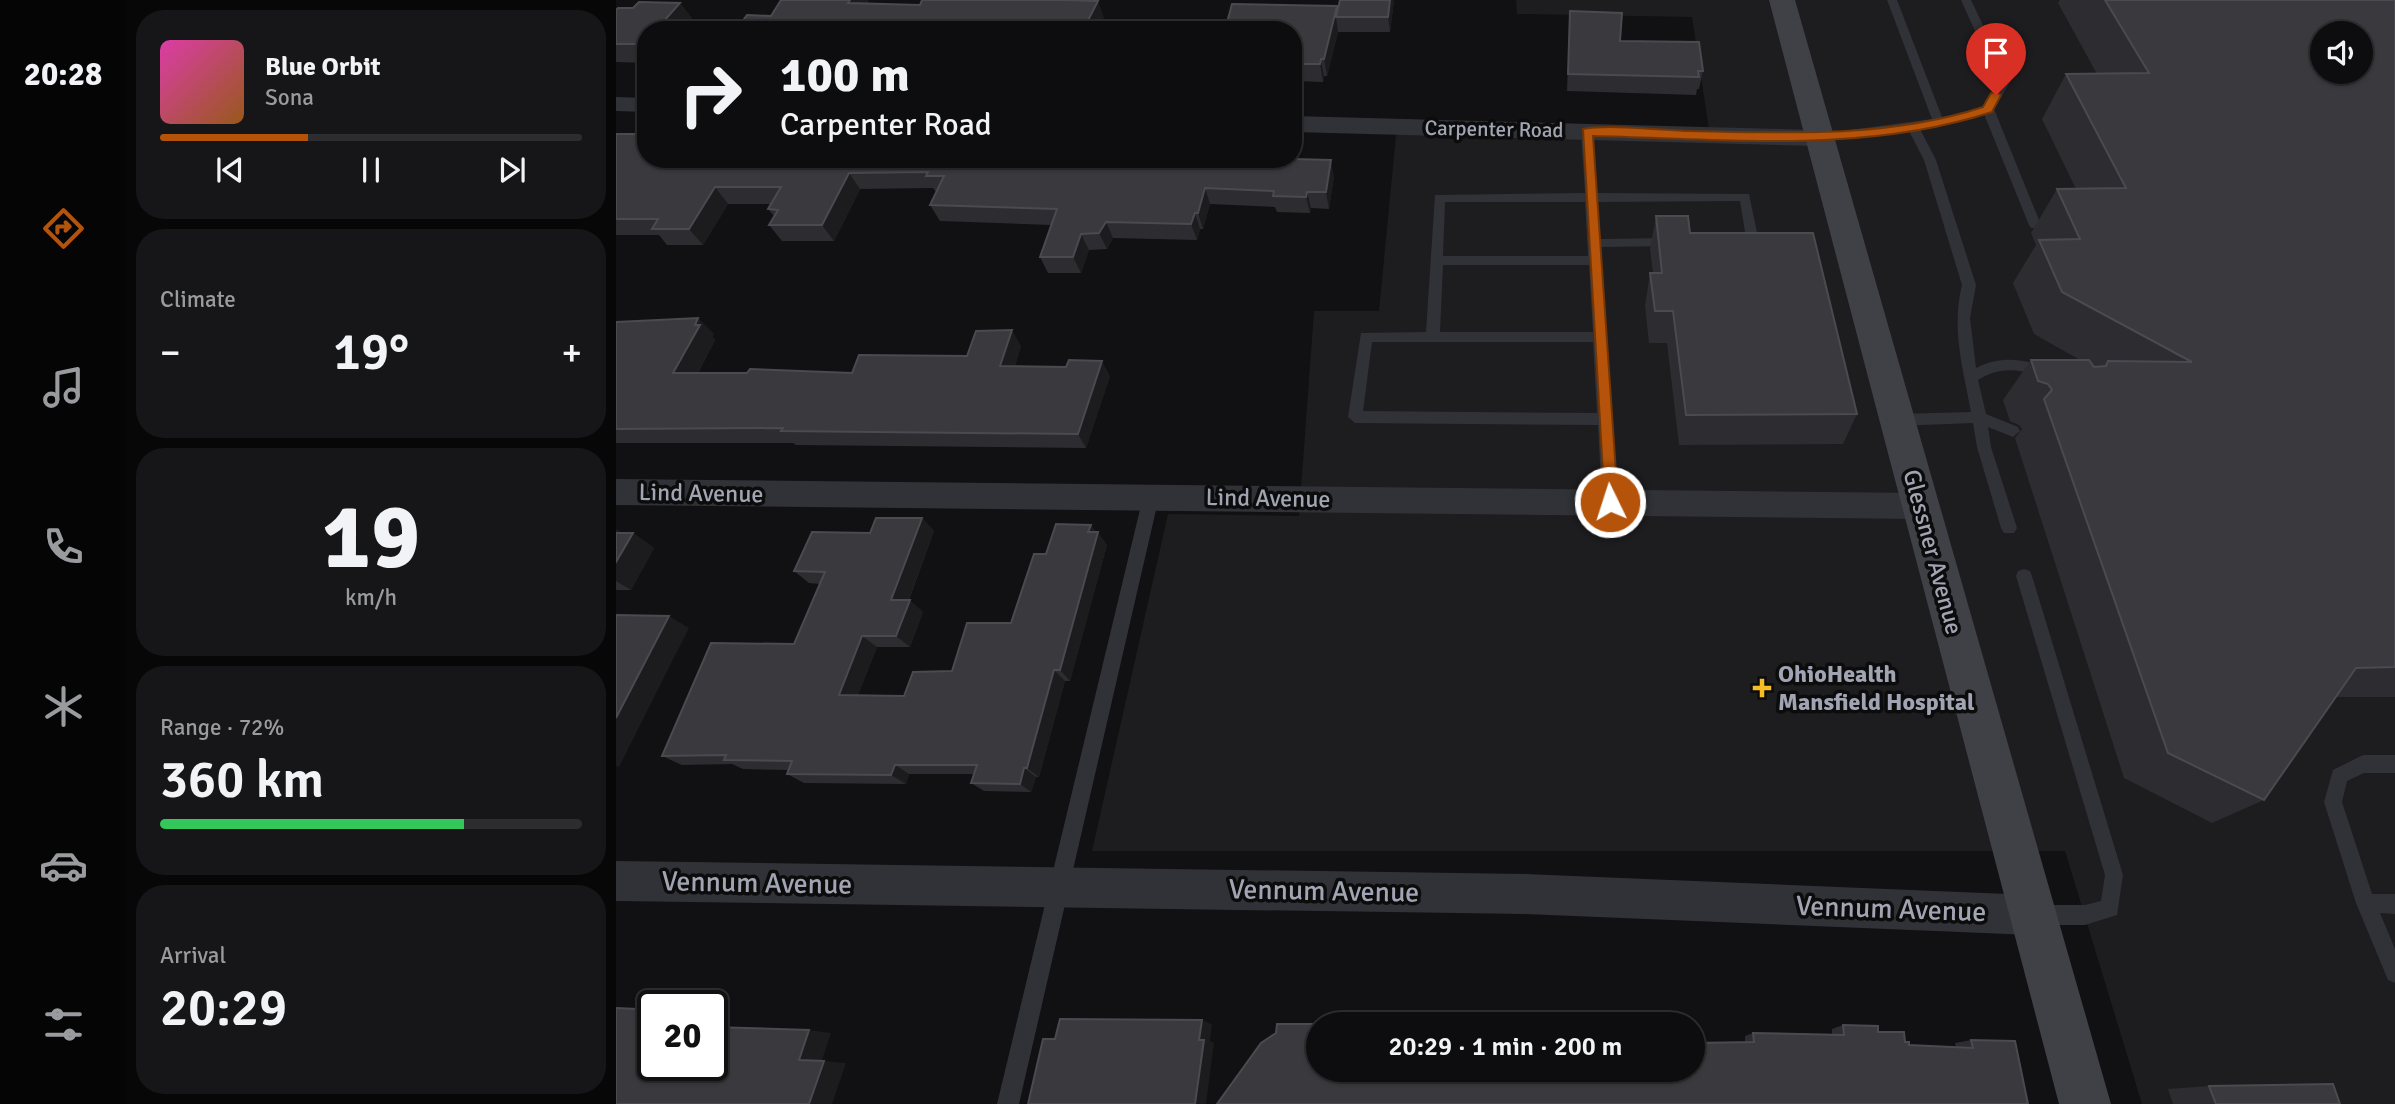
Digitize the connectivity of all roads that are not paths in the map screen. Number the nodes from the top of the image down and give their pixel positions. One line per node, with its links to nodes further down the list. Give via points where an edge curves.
1 (1782, 0): 11 (street, Glessner Avenue)
2 (1892, 0): 7 (lane)
3 (1966, 0): 6 (lane, via 2004,82)
4 (616, 104): 5 (street)
5 (637, 105)
6 (1988, 109): 7 (lane); 13 (lane)
7 (1938, 121): 9 (lane)
8 (1302, 124): 10 (street, Carpenter Road)
9 (1913, 127): 11 (lane); 21 (lane, via 1930,160 1969,285 1963,330)
10 (1587, 132): 11 (street, Carpenter Road); 12 (lane)
11 (1820, 138): 25 (street, Glessner Avenue)
12 (1591, 197): 15 (lane, via 1745,197 1753,242); 16 (lane); 18 (lane, via 1439,198)
13 (2035, 225)
14 (1687, 242): 16 (lane)
15 (1726, 242)
16 (1594, 243): 17 (lane)
17 (1595, 260): 18 (lane); 20 (lane)
18 (1436, 261): 19 (lane)
19 (1433, 337): 20 (lane); 24 (lane, via 1366,337 1355,416)
20 (1599, 337): 24 (lane)
21 (1973, 376): 22 (lane, via 2009,362 2049,374); 23 (lane)
22 (2059, 384)
23 (1979, 417): 25 (lane); 26 (lane); 31 (lane)
24 (1605, 419): 29 (lane)
25 (1897, 421): 30 (street, Glessner Avenue)
26 (2013, 430)
27 (616, 492): 28 (street, Lind Avenue)
28 (1151, 497): 29 (street, Lind Avenue); 35 (lane)
29 (1610, 502): 30 (street, Lind Avenue)
30 (1921, 506): 38 (street, Glessner Avenue)
31 (2009, 528)
32 (2024, 576): 38 (lane, via 2115,875 2110,908 2085,915)
33 (2395, 764): 36 (lane, via 2363,764 2339,776 2333,802)
34 (616, 881): 35 (street, Vennum Avenue)
35 (1058, 887): 38 (street, Vennum Avenue, via 1525,894); 40 (lane)
36 (2366, 903): 37 (lane); 39 (lane)
37 (2395, 904)
38 (2032, 915): 41 (street, Glessner Avenue)
39 (2395, 973)
40 (1009, 1104)
41 (2085, 1104)

